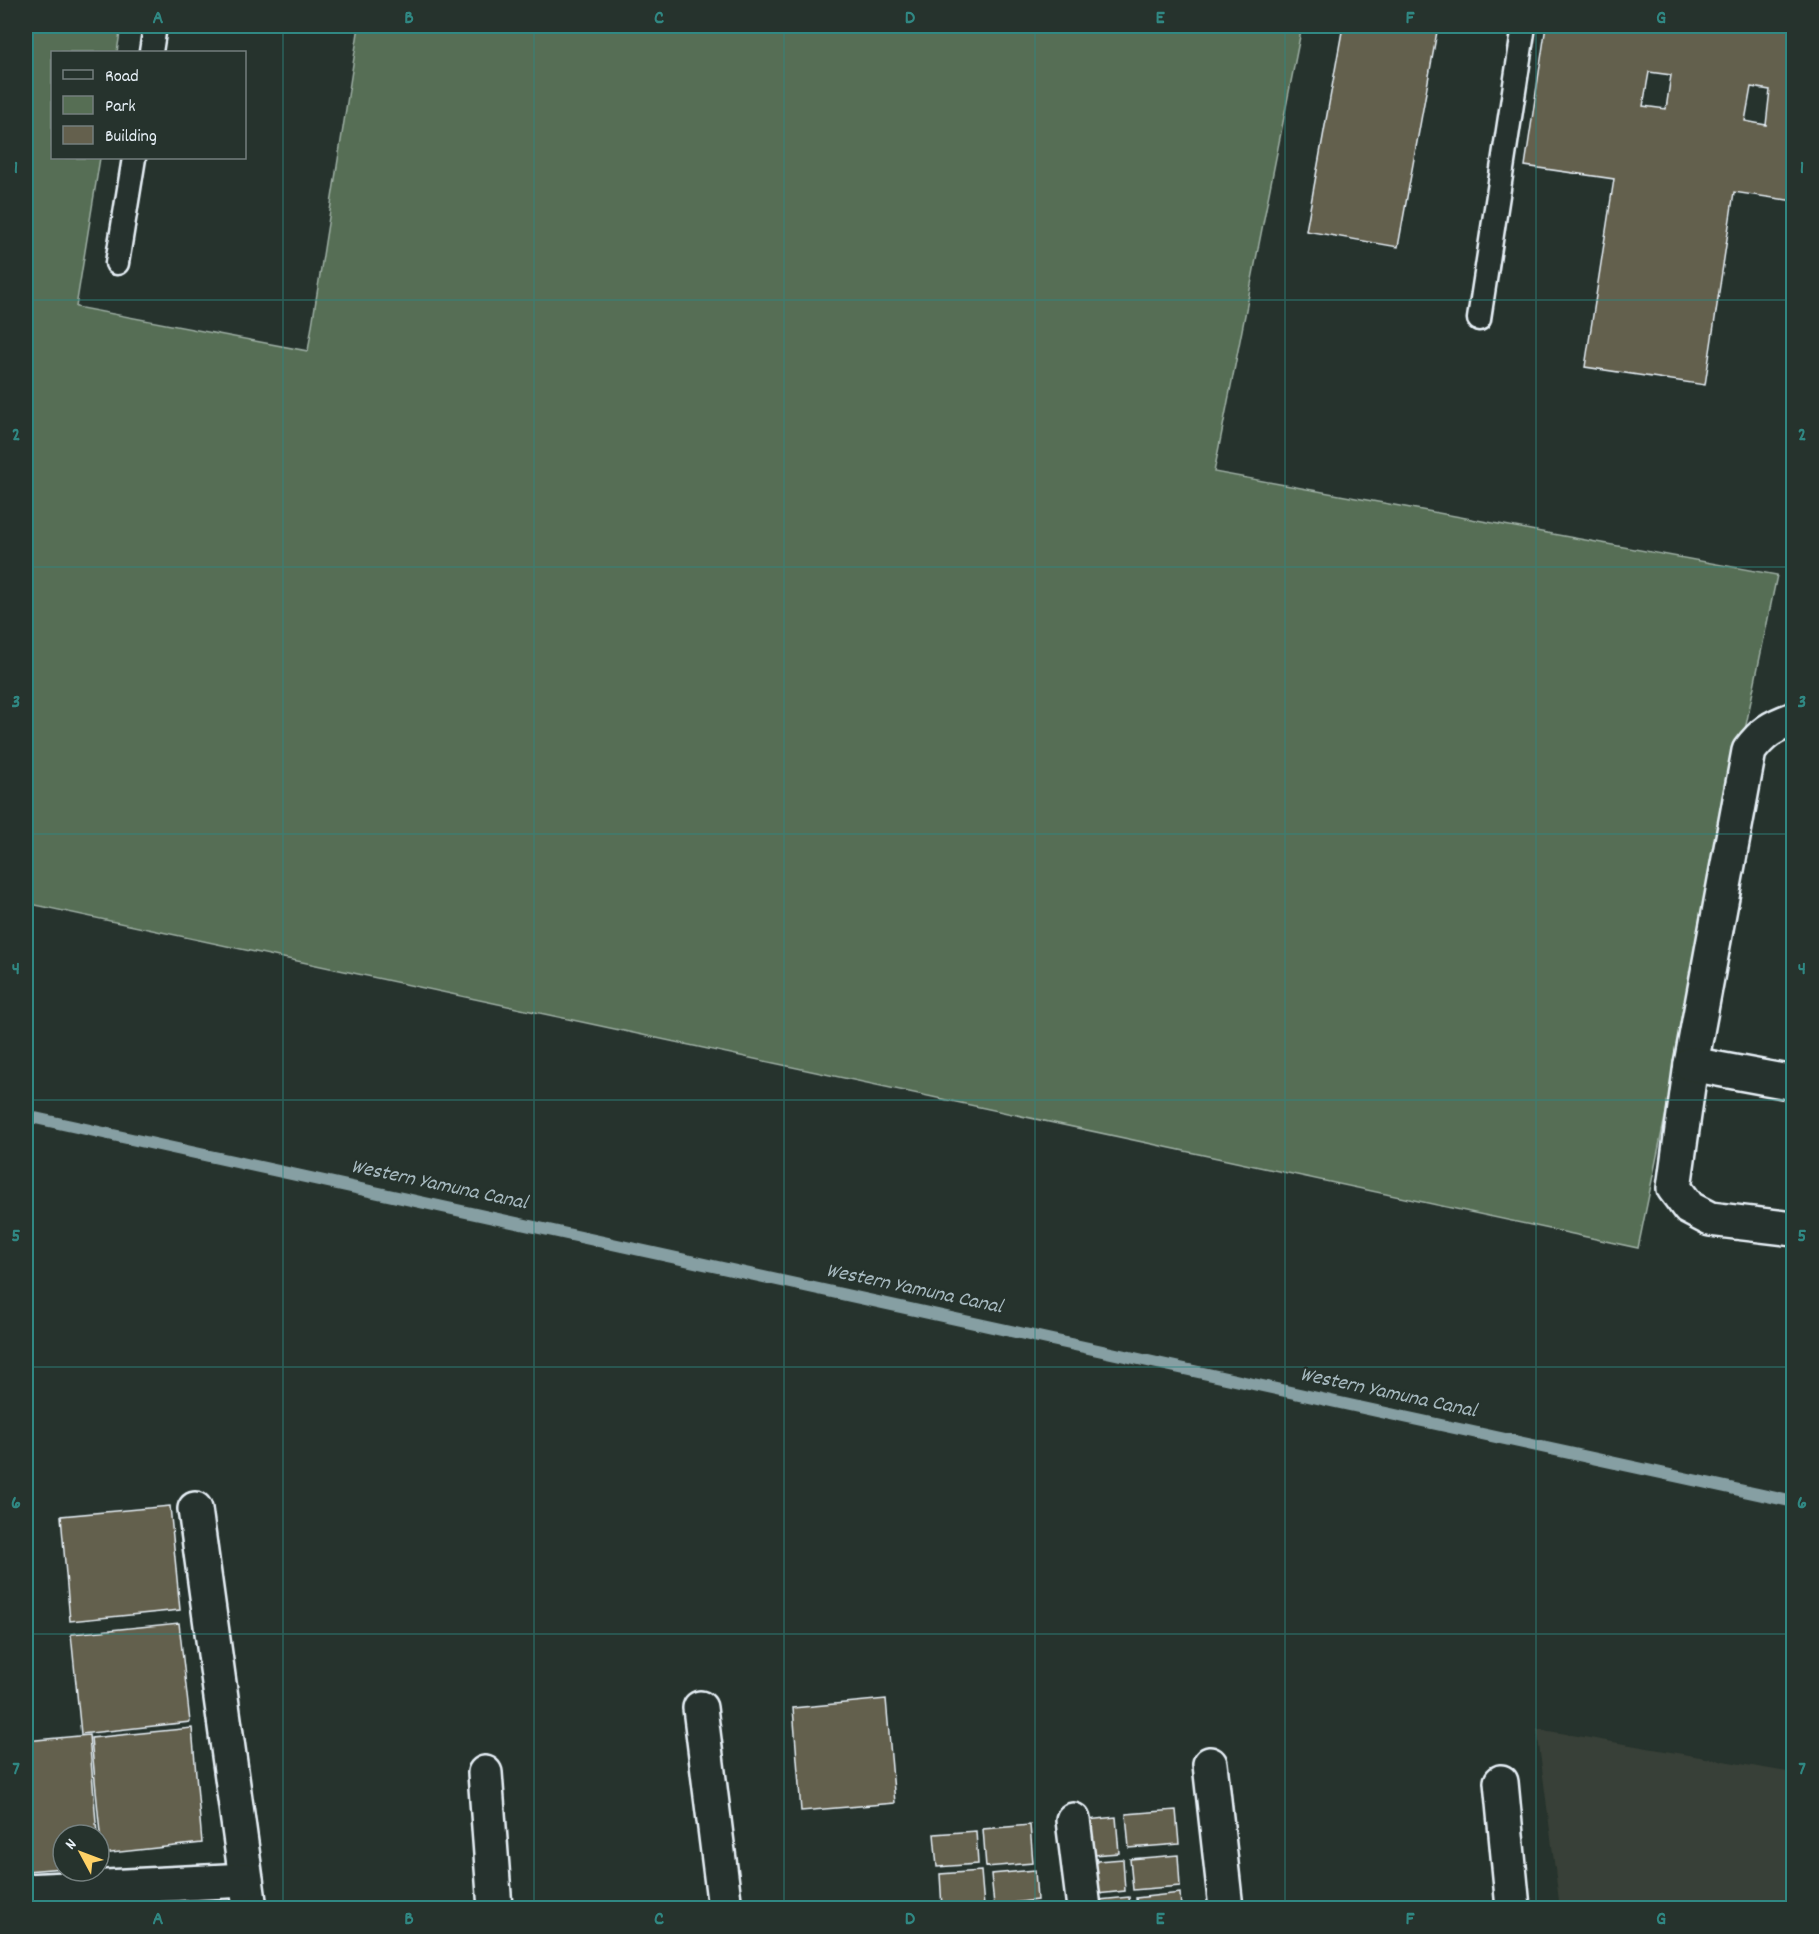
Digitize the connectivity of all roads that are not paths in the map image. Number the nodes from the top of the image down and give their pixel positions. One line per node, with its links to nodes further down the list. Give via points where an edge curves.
1 (155, 26): 3 (lane)
2 (1524, 26): 6 (lane)
3 (151, 51)
4 (134, 159): 5 (lane)
5 (117, 263)
6 (1479, 319)
7 (1794, 719): 8 (street, via 1772,727 1749,751)
8 (1691, 1064): 9 (street); 10 (street, via 1674,1188 1689,1208 1710,1219)
9 (1794, 1083)
10 (1794, 1230)
11 (195, 1509): 18 (street)
12 (700, 1708): 20 (street)
13 (1210, 1764): 22 (street)
14 (485, 1773): 19 (street)
15 (1501, 1782): 23 (street)
16 (1073, 1820): 21 (street)
17 (26, 1890): 18 (street)
18 (248, 1894)
19 (495, 1908)
20 (726, 1908)
21 (1084, 1908)
22 (1226, 1908)
23 (1513, 1908)

